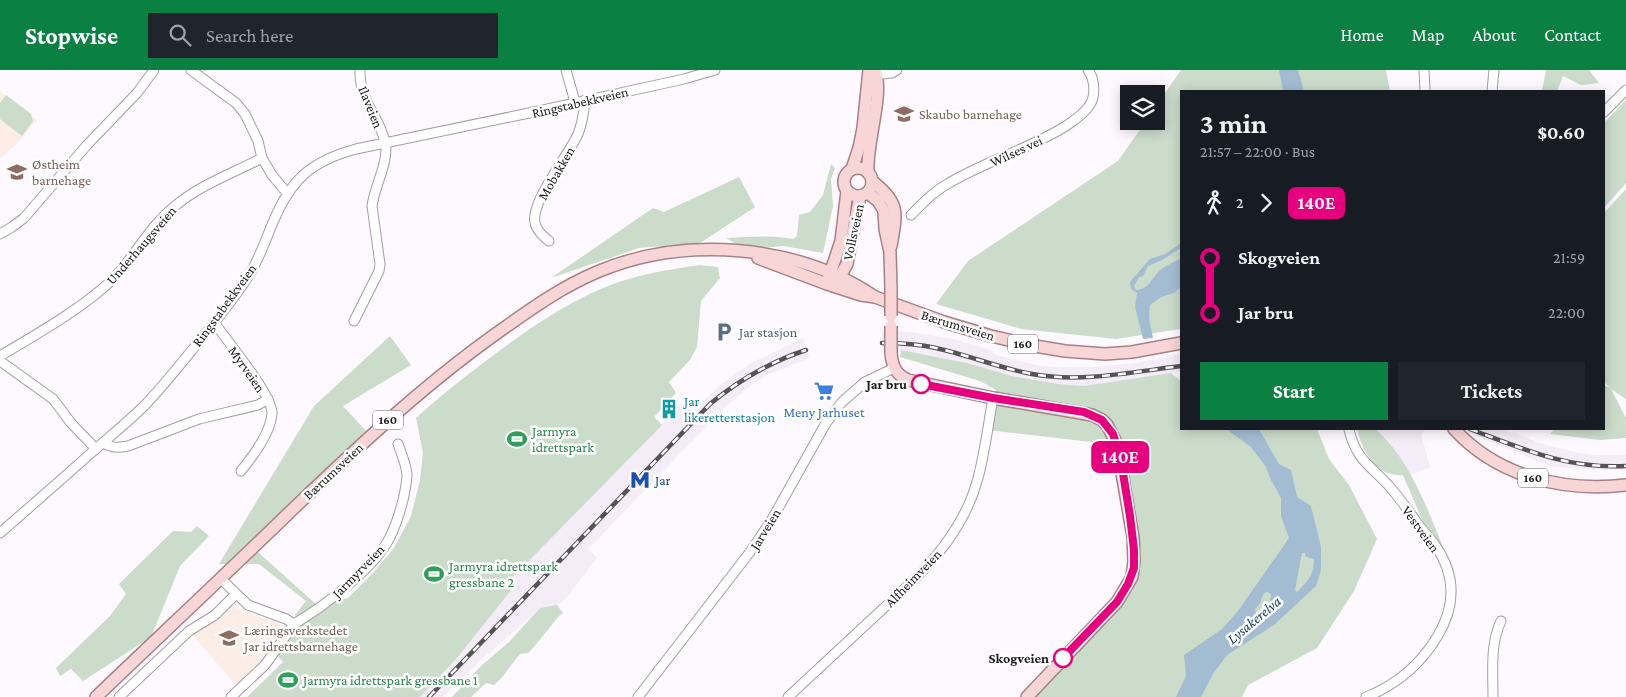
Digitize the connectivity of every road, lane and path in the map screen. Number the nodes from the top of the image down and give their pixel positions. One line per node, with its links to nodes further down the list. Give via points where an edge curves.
1 (154, 70): 25 (street, via 24,218)
2 (191, 70): 18 (street, via 236,103 245,114)
3 (360, 70): 17 (street, Ilaveien, via 361,90)
4 (566, 70): 15 (street)
5 (715, 70): 14 (street, Ringstabekkveien)
6 (897, 70): 10 (street, via 892,73)
7 (1088, 70): 24 (street, Wilses vei, via 1094,84 1093,97 1090,106 1078,118 1033,144 950,182)
8 (1424, 70): 11 (street)
9 (1494, 70): 12 (street)
10 (872, 72): 19 (main road, via 859,148); 20 (main road, via 875,107 868,154)
11 (1425, 90)
12 (1492, 90)
13 (1626, 90): 16 (street)
14 (585, 100): 15 (street, Ringstabekkveien); 26 (street, Mobakken, via 578,134 535,212 538,230)
15 (575, 102): 17 (street, Ringstabekkveien)
16 (1605, 111)
17 (386, 142): 22 (street, Ringstabekkveien, via 320,162 304,174); 29 (street, via 372,206 379,271)
18 (262, 158): 22 (street); 32 (street, Underhaugsveien, via 175,205 103,288)
19 (852, 169): 20 (main road, via 860,168); 21 (main road, via 844,180)
20 (870, 177): 23 (main road, via 872,185); 27 (main road, Vollsveien, via 894,205)
21 (847, 192): 23 (main road); 28 (main road, Vollsveien, via 842,241)
22 (287, 194): 30 (street, Ringstabekkveien, via 257,262)
23 (864, 195): 27 (main road, Vollsveien, via 878,201 884,211); 28 (main road, Vollsveien, via 847,264)
24 (911, 215)
25 (0, 234)
26 (549, 241)
27 (890, 252): 34 (main road, Vollsveien, bridge)
28 (832, 278): 31 (main road, Bærumsveien / 160, via 861,295 944,322 1035,346 1090,353 1132,352); 44 (main road, Bærumsveien / 160, via 740,252 690,251 659,255 598,272 545,300 482,343 394,414)
29 (354, 321)
30 (214, 322): 36 (street, Myrveien); 40 (street, Ringstabekkveien, via 159,390)
31 (1180, 343)
32 (0, 356)
33 (0, 361): 40 (street, via 53,399 71,423)
34 (894, 368): 35 (main road, via 904,378 915,382); 51 (street, Jarveien, via 864,382 842,402 826,423 776,513 750,552)
35 (993, 398): 52 (street, Alfheimveien, via 978,480 948,542 915,579); 53 (main road, via 1084,412 1098,417 1107,425 1117,444 1133,537 1134,568 1125,591)
36 (268, 399): 40 (street, via 258,405 199,419 128,446); 41 (street, Myrveien, via 272,415 258,446)
37 (1349, 430): 54 (street, Vestveien, via 1361,459 1390,487 1435,545 1452,586 1444,623 1420,662 1398,680)
38 (1455, 430): 42 (main road, 160, via 1484,455 1526,476 1577,486)
39 (398, 444): 47 (street, Jarmyrveien, via 407,483 390,538 344,588)
40 (100, 446): 43 (street, Ringstabekkveien)
41 (241, 472)
42 (1626, 485)
43 (0, 532)
44 (221, 579): 45 (street); 48 (main road, Bærumsveien / 160)
45 (236, 594): 47 (street, via 248,605); 49 (street, via 215,615 189,631)
46 (1501, 621): 55 (street, via 1494,643)
47 (294, 624): 50 (street, Jarmyrveien, via 265,664)
48 (96, 697)
49 (119, 697)
50 (232, 697)
51 (638, 697)
52 (788, 697)
53 (1027, 697)
54 (1366, 697)
55 (1493, 697)

